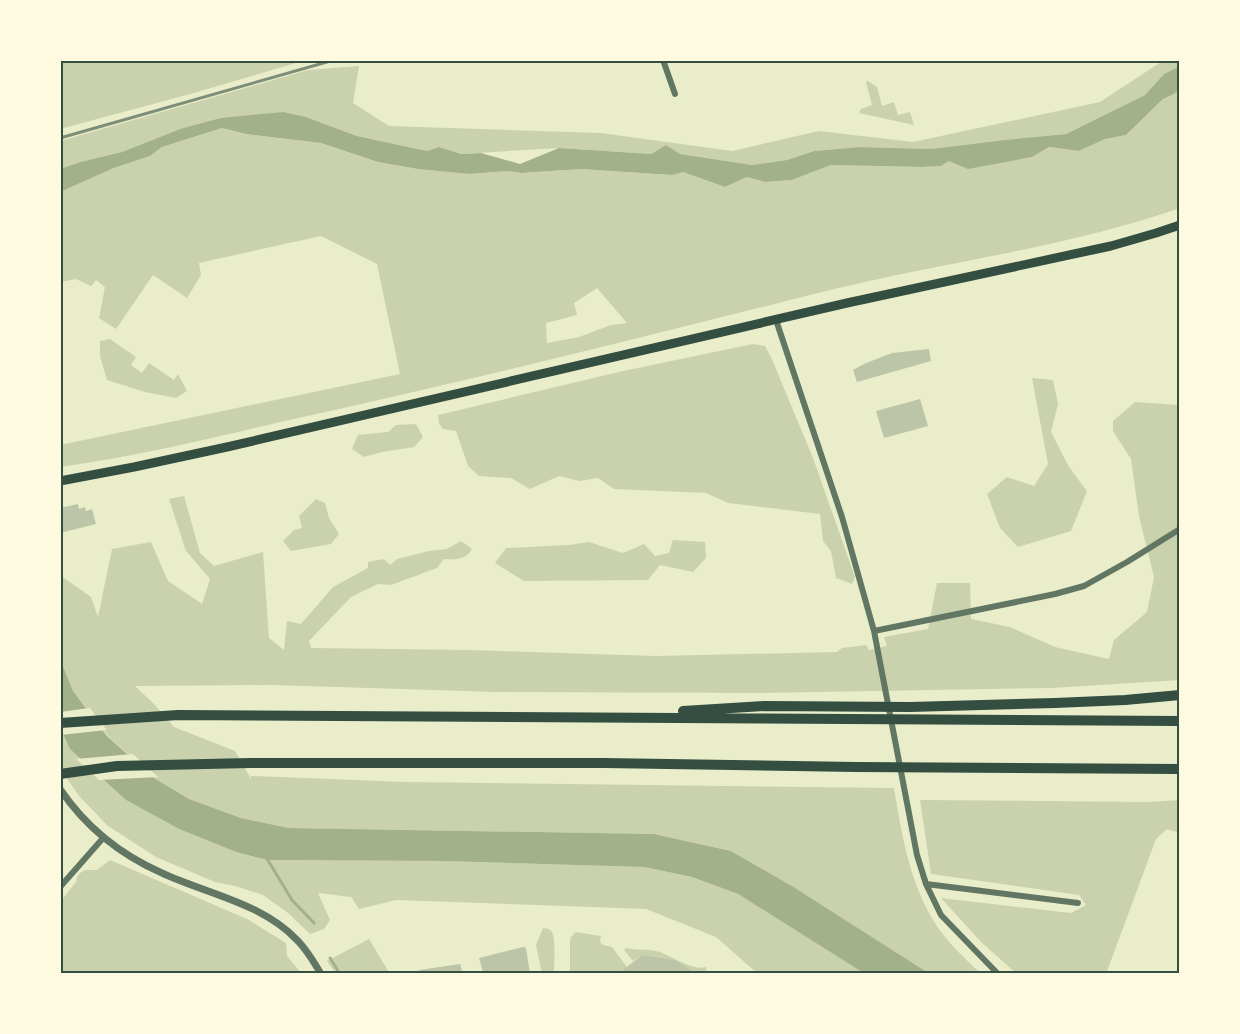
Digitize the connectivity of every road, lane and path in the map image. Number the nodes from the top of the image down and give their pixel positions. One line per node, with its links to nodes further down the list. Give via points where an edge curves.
1 (663, 60): 2 (street)
2 (675, 94)
3 (1180, 225): 4 (main road, via 1102,248)
4 (776, 320): 5 (main road); 7 (street, via 842,518)
5 (60, 481)
6 (1180, 529): 7 (street, via 1084,586)
7 (874, 631): 16 (street, via 909,817)
8 (1180, 695): 9 (highway, via 910,707 764,706)
9 (590, 716): 10 (highway); 11 (highway, via 178,715)
10 (1180, 721)
11 (60, 723)
12 (1180, 769): 13 (highway, via 250,763 117,766)
13 (60, 774)
14 (60, 789): 15 (street, via 78,814)
15 (104, 837): 17 (street); 19 (street, via 162,873 258,912 297,939)
16 (926, 884): 18 (street); 20 (street, via 941,915)
17 (60, 887)
18 (1078, 903)
19 (321, 974)
20 (998, 974)

